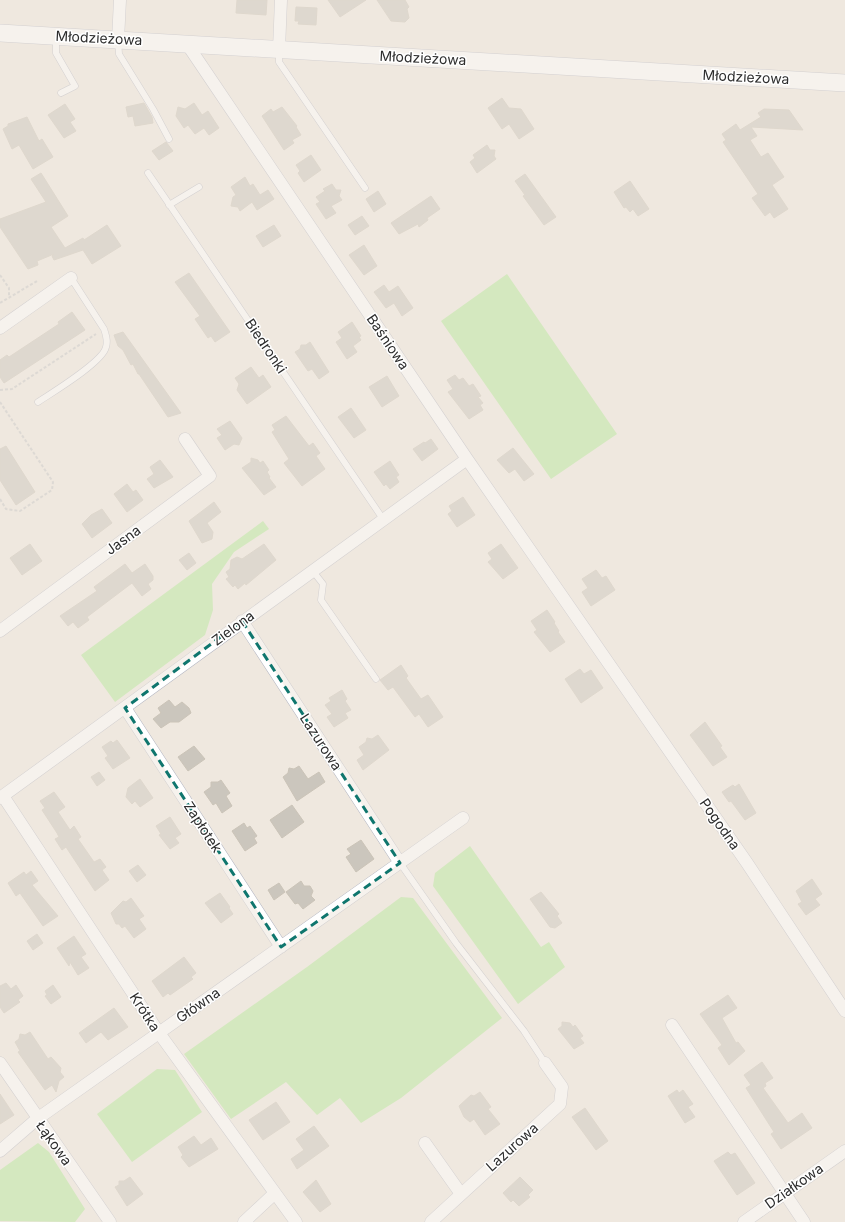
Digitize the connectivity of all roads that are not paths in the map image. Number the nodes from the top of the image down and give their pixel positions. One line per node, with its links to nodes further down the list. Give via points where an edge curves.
1 (281, 0): 7 (street)
2 (117, 2): 5 (street)
3 (0, 33): 4 (street, Młodzieżowa)
4 (56, 36): 5 (street, Młodzieżowa); 9 (lane, via 56,53 75,86)
5 (118, 40): 6 (street, Młodzieżowa); 10 (lane, via 119,54)
6 (187, 44): 7 (street, Młodzieżowa); 19 (street, Baśniowa)
7 (279, 49): 8 (street, Młodzieżowa); 13 (lane, via 279,62)
8 (845, 83)
9 (61, 94)
10 (169, 139)
11 (148, 173): 14 (lane, Biedronki)
12 (199, 187): 14 (lane)
13 (365, 188)
14 (169, 205): 20 (lane, Biedronki)
15 (71, 278): 16 (street); 17 (lane, via 104,329 106,348 100,359)
16 (0, 328)
17 (38, 402)
18 (185, 439): 23 (street, Jasna, via 210,476)
19 (467, 459): 20 (street, Zielona); 24 (street, Baśniowa)
20 (384, 519): 21 (street, Zielona)
21 (312, 570): 22 (street, Zielona); 25 (lane, via 323,584 321,600)
22 (242, 621): 26 (street, Zielona); 29 (street, Lazurowa)
23 (0, 631)
24 (592, 638): 31 (street, Pogodna)
25 (376, 679)
26 (125, 708): 27 (street, Zielona); 30 (street, Zapłotek)
27 (2, 797): 33 (street, Krótka)
28 (463, 818): 29 (street, Główna)
29 (400, 863): 30 (street, Główna); 34 (lane)
30 (281, 947): 33 (street, Główna)
31 (845, 1011)
32 (672, 1025): 41 (street)
33 (159, 1033): 36 (street, Główna); 40 (street, Krótka)
34 (545, 1062): 42 (street, Lazurowa, via 562,1087 560,1104)
35 (0, 1063): 36 (street, Łąkowa)
36 (37, 1119): 38 (street, Główna); 43 (street, Łąkowa)
37 (424, 1143): 42 (street)
38 (0, 1151)
39 (845, 1151): 41 (street, Działkowa)
40 (275, 1193): 44 (street); 45 (street, Krótka)
41 (784, 1193): 47 (street, Działkowa); 48 (street)
42 (461, 1194): 46 (street, Lazurowa)
43 (110, 1222)
44 (244, 1222)
45 (296, 1222)
46 (431, 1222)
47 (744, 1222)
48 (804, 1222)

